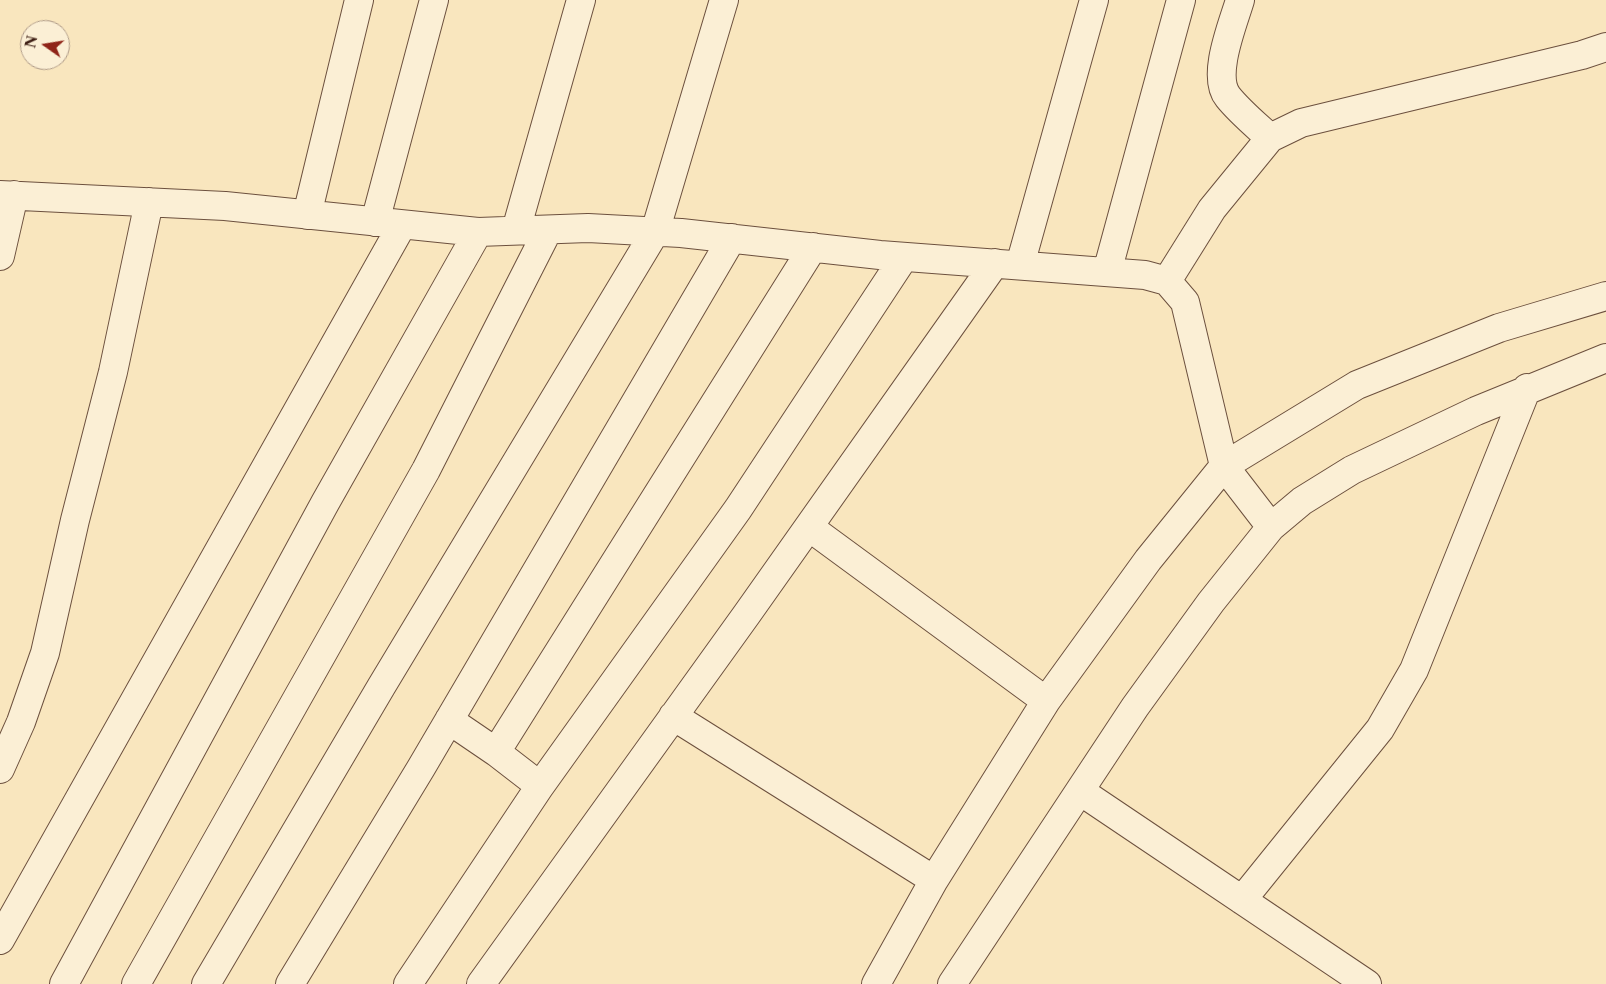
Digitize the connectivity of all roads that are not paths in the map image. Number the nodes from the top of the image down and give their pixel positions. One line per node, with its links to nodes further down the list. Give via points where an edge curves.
1 (359, 0): 12 (street)
2 (434, 0): 13 (street)
3 (581, 0): 15 (street)
4 (724, 0): 18 (street)
5 (1094, 0): 23 (street)
6 (1182, 0): 24 (street)
7 (1240, 0): 9 (street, via 1221,79 1227,96)
8 (1606, 47): 9 (street, via 1301,123)
9 (1270, 138): 25 (street, via 1212,210)
10 (7, 195): 11 (street); 21 (street)
11 (149, 202): 12 (street); 36 (street, via 113,372 44,653 21,722)
12 (307, 215): 13 (street)
13 (375, 222): 14 (street)
14 (402, 225): 17 (street); 41 (street)
15 (516, 230): 16 (street); 17 (street)
16 (548, 230): 18 (street, via 588,228); 43 (street, via 426,470)
17 (478, 232): 42 (street, via 325,503)
18 (655, 232): 19 (street); 44 (street, via 380,687)
19 (732, 238): 20 (street); 34 (street)
20 (813, 247): 22 (street); 35 (street)
21 (0, 256)
22 (904, 257): 23 (street); 37 (street, via 738,509)
23 (1007, 264): 24 (street); 30 (street)
24 (1107, 272): 25 (street)
25 (1168, 281): 29 (street, via 1185,302)
26 (1606, 296): 29 (street, via 1499,328 1357,385)
27 (1606, 358): 28 (street)
28 (1527, 388): 31 (street, via 1352,470 1302,501); 40 (street, via 1414,670 1380,729)
29 (1224, 466): 31 (street); 32 (street, via 1148,560)
30 (809, 527): 32 (street); 33 (street)
31 (1271, 527): 38 (street, via 1211,602 1135,707)
32 (1046, 701): 39 (street)
33 (674, 716): 39 (street); 47 (street)
34 (449, 720): 35 (street); 45 (street)
35 (496, 752): 37 (street)
36 (0, 769)
37 (540, 786): 46 (street)
38 (1080, 791): 40 (street); 49 (street)
39 (934, 880): 48 (street)
40 (1242, 900): 50 (street)
41 (0, 940)
42 (64, 984)
43 (136, 984)
44 (206, 984)
45 (290, 984)
46 (408, 984)
47 (481, 984)
48 (876, 984)
49 (952, 984)
50 (1367, 984)

